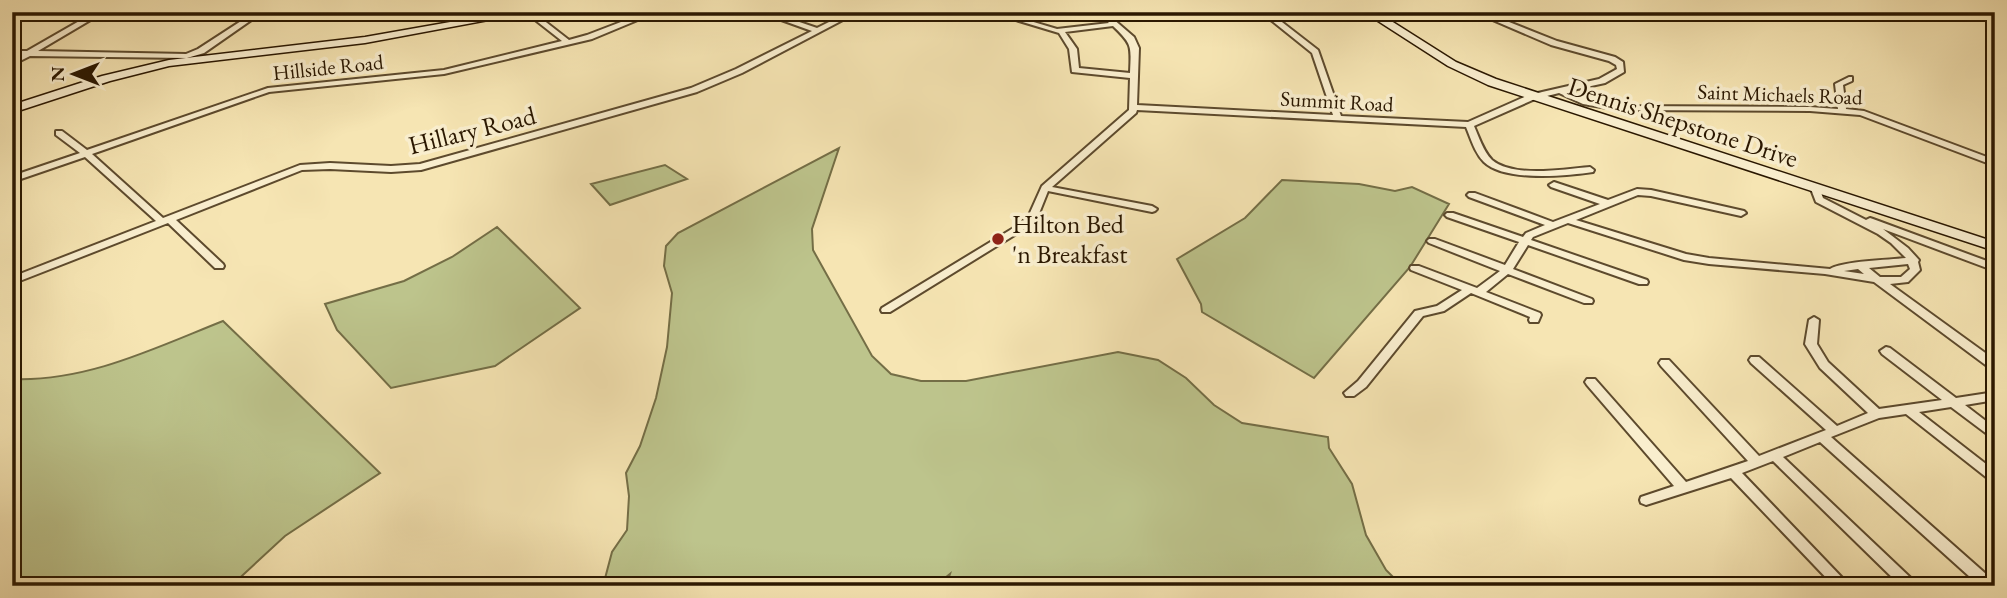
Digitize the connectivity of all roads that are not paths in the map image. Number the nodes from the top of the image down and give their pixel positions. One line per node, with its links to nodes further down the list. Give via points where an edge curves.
1 (101, 12): 17 (street)
2 (260, 12): 17 (street, via 187,56)
3 (528, 12): 15 (street); 24 (street, via 421,32 169,63)
4 (654, 12): 15 (street, Hillside Road)
5 (762, 12): 13 (street)
6 (855, 12): 13 (street, Hillary Road)
7 (992, 12): 14 (street)
8 (1101, 12): 12 (street)
9 (1264, 12): 26 (street, via 1315,52)
10 (1369, 12): 22 (street, Dennis Shepstone Drive, via 1452,64)
11 (1477, 12): 21 (street, Summit Road, via 1554,43 1606,57 1622,67 1616,75)
12 (1114, 24): 14 (street); 19 (street, via 1135,48)
13 (818, 31): 43 (street, Hillary Road, via 722,79 657,101 421,167 300,169)
14 (1061, 31): 19 (street, via 1073,49 1075,70)
15 (567, 42): 29 (street, Hillside Road, via 430,75 268,90)
16 (12, 53): 17 (street)
17 (29, 53): 18 (street)
18 (12, 63)
19 (1133, 76): 23 (street)
20 (1849, 79): 25 (street, via 1839,84)
21 (1558, 90): 22 (street, Summit Road); 25 (street, Saint Michaels Road, via 1586,102 1620,108)
22 (1532, 97): 27 (street, Summit Road); 35 (street, Dennis Shepstone Drive)
23 (1134, 107): 26 (street, Summit Road); 34 (street)
24 (12, 109)
25 (1842, 110): 30 (street, Saint Michaels Road, via 1876,117)
26 (1338, 120): 27 (street, Summit Road)
27 (1469, 125): 31 (street, via 1484,156 1500,168)
28 (59, 133): 29 (street)
29 (86, 153): 32 (street, Hillside Road); 43 (street)
30 (1995, 163)
31 (1590, 170)
32 (12, 180)
33 (1554, 185): 37 (street)
34 (1045, 188): 39 (street); 60 (street, via 1023,226)
35 (1816, 189): 38 (street, via 1819,200); 47 (street, Dennis Shepstone Drive)
36 (1472, 195): 44 (street)
37 (1609, 204): 40 (street, via 1643,191); 42 (street)
38 (1830, 207): 48 (street, via 1898,243); 52 (street)
39 (1153, 209)
40 (1741, 213)
41 (1450, 215): 46 (street)
42 (1568, 220): 44 (street); 54 (street, via 1684,257)
43 (167, 221): 50 (street); 56 (street, Hillary Road)
44 (1553, 225): 46 (street, via 1529,235)
45 (1433, 241): 53 (street)
46 (1524, 242): 53 (street); 57 (street)
47 (1995, 247)
48 (1913, 260): 49 (street); 55 (street, via 1915,270 1904,280)
49 (1858, 265): 54 (street); 55 (street)
50 (219, 266)
51 (1415, 268): 58 (street)
52 (1995, 268)
53 (1507, 270): 58 (street); 59 (street)
54 (1825, 271): 55 (street)
55 (1877, 280): 66 (street)
56 (12, 281)
57 (1643, 282)
58 (1474, 290): 61 (street, via 1536,315); 68 (street, via 1440,309 1419,313)
59 (1588, 301)
60 (886, 310)
61 (1534, 320)
62 (1814, 320): 72 (street, via 1811,345 1824,365)
63 (1886, 351): 70 (street)
64 (1755, 360): 73 (street)
65 (1665, 363): 76 (street)
66 (1995, 366)
67 (1591, 382): 79 (street)
68 (1350, 393)
69 (1995, 396): 70 (street)
70 (1954, 403): 71 (street); 74 (street)
71 (1908, 409): 72 (street); 78 (street)
72 (1877, 414): 73 (street)
73 (1829, 434): 75 (street); 83 (street)
74 (1995, 434)
75 (1775, 456): 76 (street); 82 (street)
76 (1756, 461): 77 (street)
77 (1733, 472): 79 (street); 81 (street)
78 (1995, 478)
79 (1682, 487): 80 (street)
80 (1646, 500)
81 (1843, 586)
82 (1910, 586)
83 (1990, 586)

